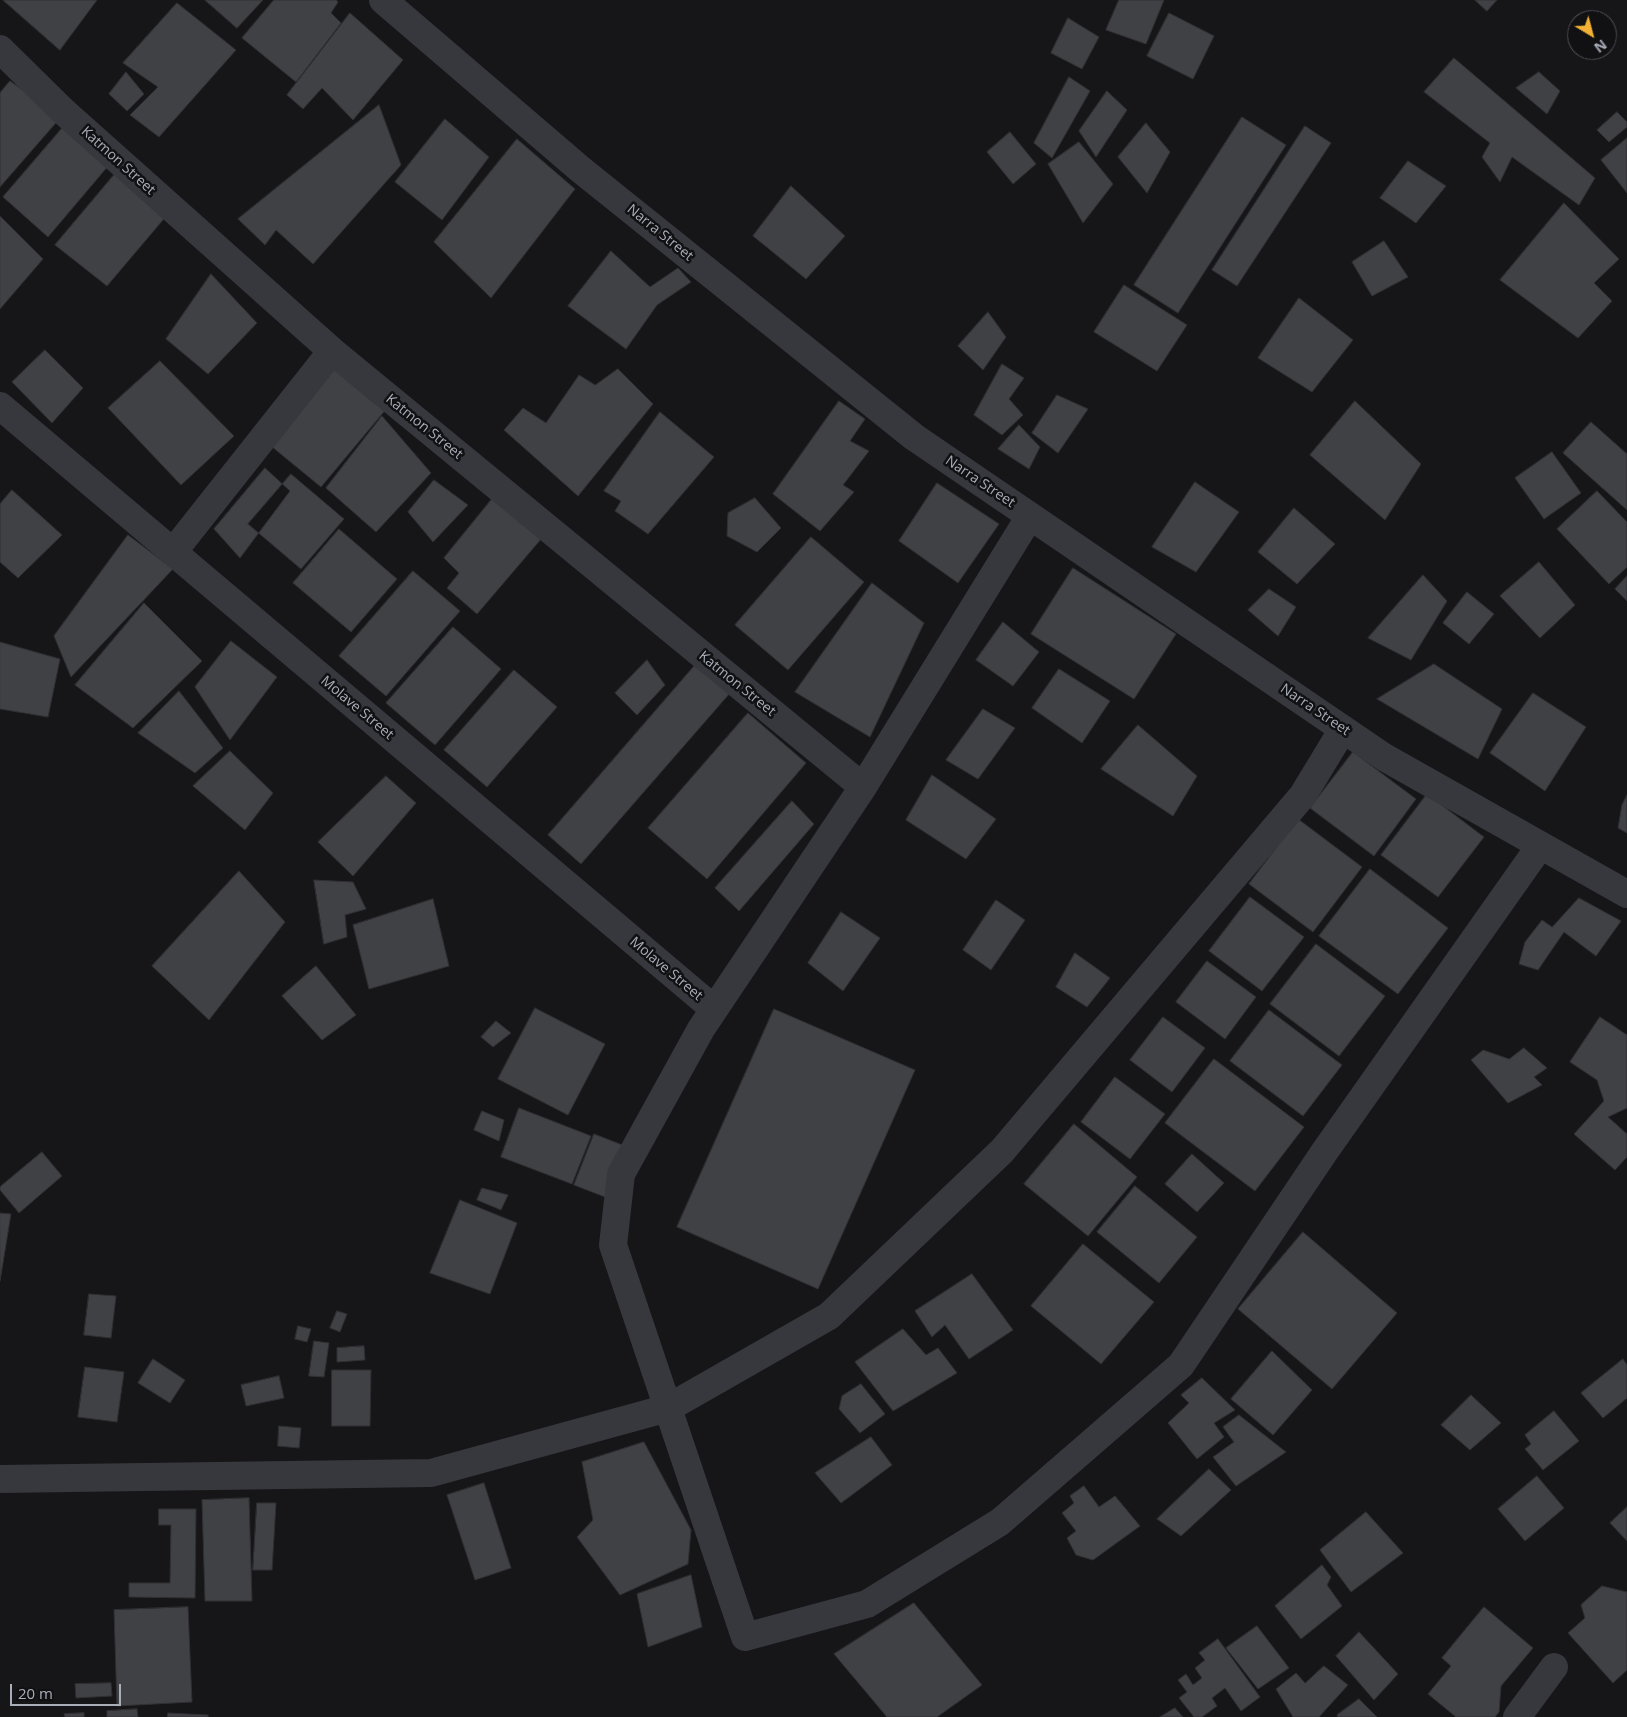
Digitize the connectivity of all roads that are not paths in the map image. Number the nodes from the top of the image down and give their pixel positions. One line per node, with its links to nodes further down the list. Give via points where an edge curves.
1 (383, 0): 5 (street, Narra Street, via 580,169 914,437)
2 (0, 49): 3 (street, Katmon Street, via 63,111)
3 (332, 351): 6 (street); 8 (street, Katmon Street)
4 (0, 406): 6 (street, Molave Street)
5 (1030, 516): 7 (street, Narra Street); 8 (street)
6 (173, 552): 11 (street, Molave Street)
7 (1343, 729): 9 (street, Narra Street, via 1384,757); 12 (street, via 1303,795 1002,1151 829,1316)
8 (863, 787): 11 (street)
9 (1540, 846): 10 (street, Narra Street); 12 (street, via 1325,1151 1181,1365 1000,1522 867,1604 745,1637)
10 (1627, 894)
11 (714, 1009): 12 (street, via 621,1174 613,1245)
12 (668, 1408): 13 (street, via 431,1473)
13 (0, 1479)
14 (1554, 1667): 15 (street)
15 (1517, 1717)

